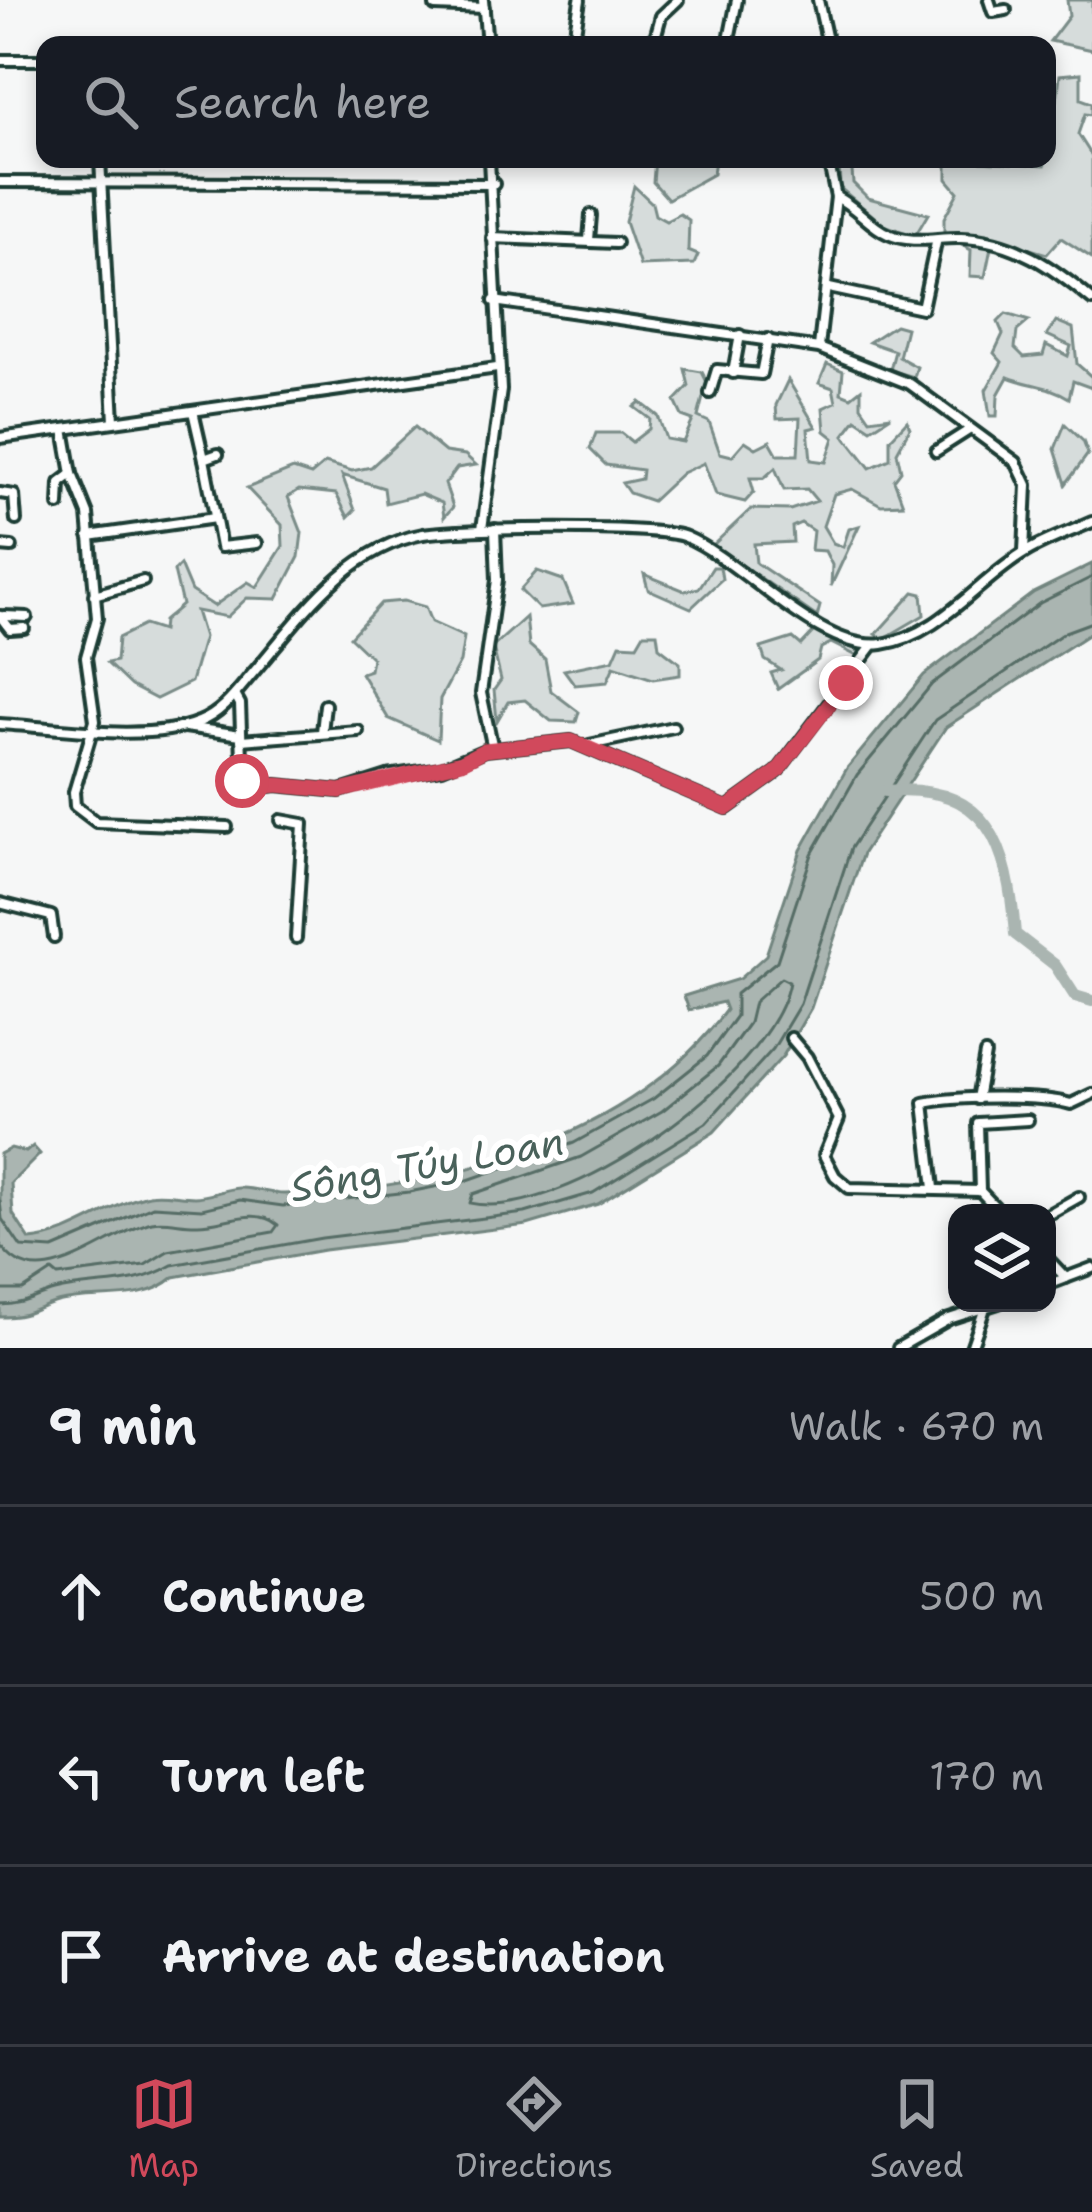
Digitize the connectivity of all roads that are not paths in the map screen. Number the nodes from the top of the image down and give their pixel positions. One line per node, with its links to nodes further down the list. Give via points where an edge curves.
1 (580, 0): 10 (street)
2 (678, 0): 11 (street)
3 (737, 0): 12 (street)
4 (818, 0): 13 (street)
5 (989, 0): 8 (street, via 993,13)
6 (483, 4): 7 (street); 9 (street)
7 (435, 6)
8 (1006, 10)
9 (486, 36)
10 (574, 36)
11 (656, 36)
12 (730, 36)
13 (827, 36)
14 (0, 60): 15 (street)
15 (36, 60)
16 (100, 168): 20 (street)
17 (491, 168): 21 (street)
18 (830, 168): 22 (street)
19 (0, 182): 20 (street)
20 (101, 183): 21 (street); 38 (street)
21 (494, 184): 24 (street)
22 (836, 196): 27 (street, via 885,233); 28 (street)
23 (591, 215): 25 (street)
24 (492, 238): 25 (street); 30 (street)
25 (590, 240): 26 (street)
26 (616, 243)
27 (937, 244): 28 (street, via 922,308); 29 (street, via 956,238 1013,248 1050,265)
28 (829, 288): 33 (street)
29 (1092, 300)
30 (494, 301): 31 (street); 34 (street)
31 (740, 335): 32 (street); 35 (street)
32 (768, 339): 33 (street); 35 (street, via 761,374)
33 (819, 348): 40 (street, via 910,384)
34 (497, 368): 37 (street); 51 (street, via 499,415)
35 (733, 373): 36 (street, via 715,371)
36 (710, 393)
37 (193, 411): 38 (street); 44 (street)
38 (114, 421): 39 (street)
39 (64, 429): 41 (street); 45 (street)
40 (969, 430): 42 (street); 57 (street, via 1001,448 1025,476)
41 (0, 438)
42 (935, 451)
43 (218, 454): 44 (street)
44 (204, 459): 48 (street)
45 (72, 474): 47 (street, via 60,483); 53 (street)
46 (0, 494): 49 (street, via 14,495)
47 (59, 505)
48 (215, 518): 53 (street); 54 (street, via 223,549)
49 (16, 520)
50 (1092, 522): 57 (street)
51 (482, 529): 52 (street); 64 (street, via 404,539 349,565)
52 (495, 529): 63 (street, via 682,535 838,637); 74 (street, via 481,693)
53 (89, 536): 59 (street)
54 (257, 543)
55 (0, 546): 56 (street)
56 (12, 547)
57 (1024, 553): 63 (street, via 953,610)
58 (143, 581): 59 (street)
59 (94, 595): 69 (street, via 86,671)
60 (2, 616): 61 (street); 62 (street, via 10,629)
61 (27, 617)
62 (24, 628)
63 (873, 644): 73 (street, via 786,762 736,806 712,806)
64 (235, 694): 67 (street); 72 (street)
65 (325, 705): 71 (street)
66 (0, 724): 69 (street)
67 (185, 727): 69 (street); 72 (street)
68 (673, 727): 73 (street)
69 (92, 728): 76 (street, via 74,792 83,818)
70 (358, 731): 71 (street)
71 (322, 732): 72 (street)
72 (241, 737): 74 (street, via 245,788 329,792 442,768)
73 (587, 745): 74 (street)
74 (493, 748)
75 (281, 820): 79 (street, via 304,826)
76 (227, 827)
77 (0, 903): 78 (street, via 53,917)
78 (54, 938)
79 (296, 938)
80 (790, 1038): 85 (street, via 839,1119 824,1154 835,1176 850,1188)
81 (985, 1054): 83 (street)
82 (1092, 1094): 83 (street, via 1071,1104 1053,1097)
83 (977, 1099): 85 (street, via 924,1103)
84 (1028, 1120): 86 (street, via 978,1123)
85 (934, 1188): 86 (street)
86 (980, 1191): 88 (street)
87 (1079, 1197): 89 (street)
88 (992, 1204)
89 (1056, 1210)
90 (1056, 1267): 92 (street)
91 (1092, 1268): 92 (street)
92 (1066, 1278): 93 (street)
93 (1056, 1282)
94 (974, 1312): 96 (street)
95 (983, 1312): 97 (street)
96 (898, 1348)
97 (971, 1348)

